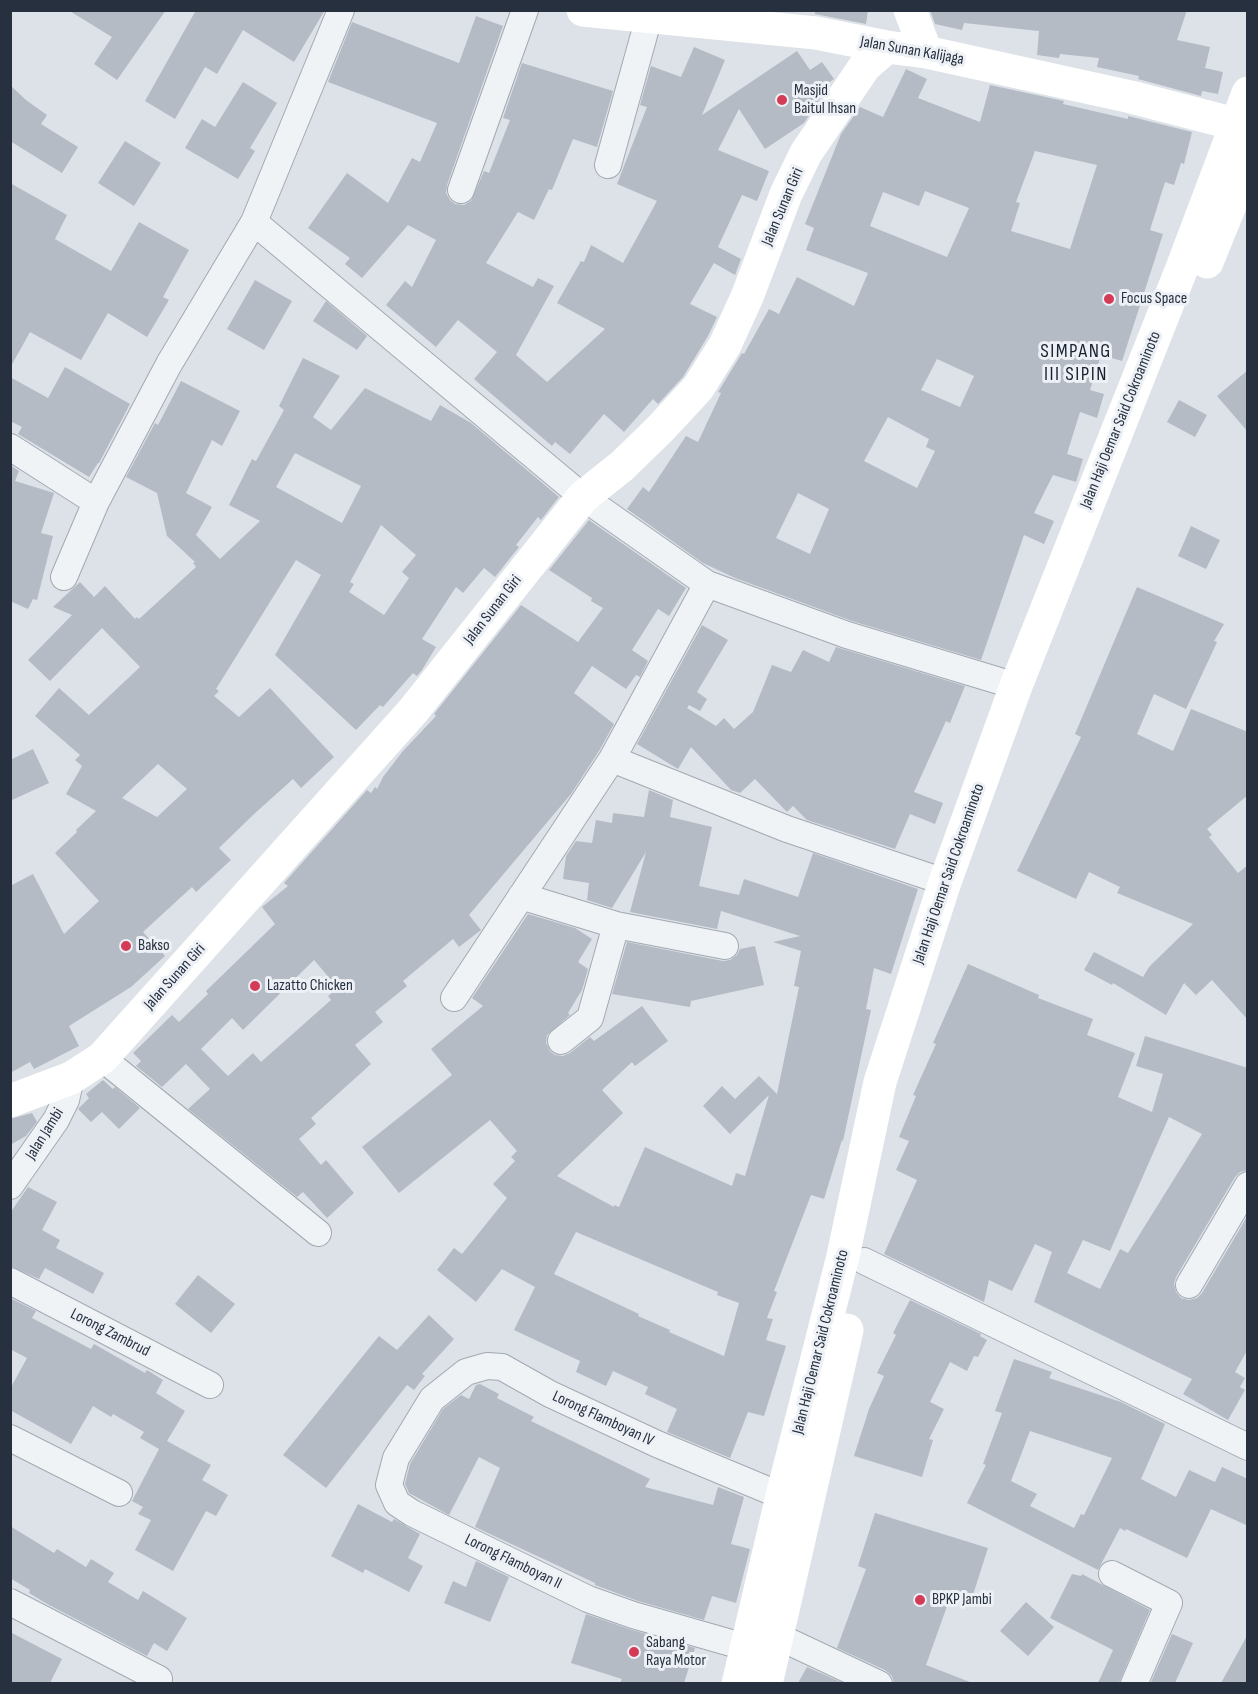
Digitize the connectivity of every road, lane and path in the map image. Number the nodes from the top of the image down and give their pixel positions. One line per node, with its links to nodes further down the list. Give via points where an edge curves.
1 (341, 10): 13 (street)
2 (525, 10): 12 (street)
3 (584, 10): 5 (main road, Jalan Sunan Kalijaga)
4 (910, 10): 7 (main road)
5 (650, 17): 6 (main road, Jalan Sunan Kalijaga, via 816,33); 11 (street)
6 (887, 47): 7 (main road, Jalan Sunan Kalijaga); 15 (main road, Jalan Sunan Giri, via 865,66 806,153 734,326 698,388 622,466)
7 (927, 52): 9 (main road, Jalan Sunan Kalijaga)
8 (1248, 93): 9 (main road, Jalan Haji Oemar Said Cokroaminoto)
9 (1235, 123): 19 (main road, Jalan Haji Oemar Said Cokroaminoto, via 1182,268)
10 (1248, 161): 33 (main road, Jalan Haji Oemar Said Cokroaminoto, via 1028,715 948,938 900,1084)
11 (608, 165)
12 (461, 190)
13 (254, 222): 15 (street); 16 (street, via 168,364)
14 (10, 447): 16 (street)
15 (583, 497): 18 (street); 27 (main road, Jalan Sunan Giri, via 413,711)
16 (96, 502): 17 (street)
17 (64, 577)
18 (707, 584): 19 (street, via 847,635); 20 (street)
19 (1016, 687): 21 (main road, Jalan Haji Oemar Said Cokroaminoto)
20 (612, 759): 21 (street, via 787,829); 22 (street)
21 (945, 882): 40 (main road, Jalan Haji Oemar Said Cokroaminoto, via 880,1082)
22 (521, 896): 23 (street); 25 (street)
23 (616, 925): 24 (street); 26 (street, via 590,1018)
24 (725, 946)
25 (454, 998)
26 (561, 1041)
27 (102, 1058): 28 (main road, Jalan Sunan Giri); 32 (street)
28 (71, 1078): 29 (main road, Jalan Sunan Giri); 31 (street, Jalan Jambi, via 56,1120)
29 (10, 1101)
30 (1248, 1185): 35 (street)
31 (10, 1186)
32 (318, 1233)
33 (864, 1261): 39 (street); 40 (main road, Jalan Haji Oemar Said Cokroaminoto)
34 (10, 1281): 36 (street, Lorong Zambrud)
35 (1189, 1285)
36 (210, 1384)
37 (432, 1398): 42 (street, Lorong Flamboyan IV, via 466,1372 502,1367 657,1444); 45 (street, Lorong Flamboyan II, via 396,1458 389,1485 396,1503 588,1599 633,1616)
38 (10, 1438): 41 (street)
39 (1245, 1438)
40 (809, 1440): 42 (main road, Jalan Haji Oemar Said Cokroaminoto); 45 (main road, Jalan Haji Oemar Said Cokroaminoto)
41 (119, 1493)
42 (782, 1496): 45 (main road, Jalan Haji Oemar Said Cokroaminoto)
43 (1112, 1574): 50 (street, via 1169,1603)
44 (10, 1602): 46 (street)
45 (758, 1637): 47 (main road, Jalan Haji Oemar Said Cokroaminoto); 48 (main road, Jalan Haji Oemar Said Cokroaminoto); 49 (street, Lorong Flamboyan II)
46 (159, 1679)
47 (738, 1683)
48 (766, 1683)
49 (879, 1683)
50 (1134, 1683)

